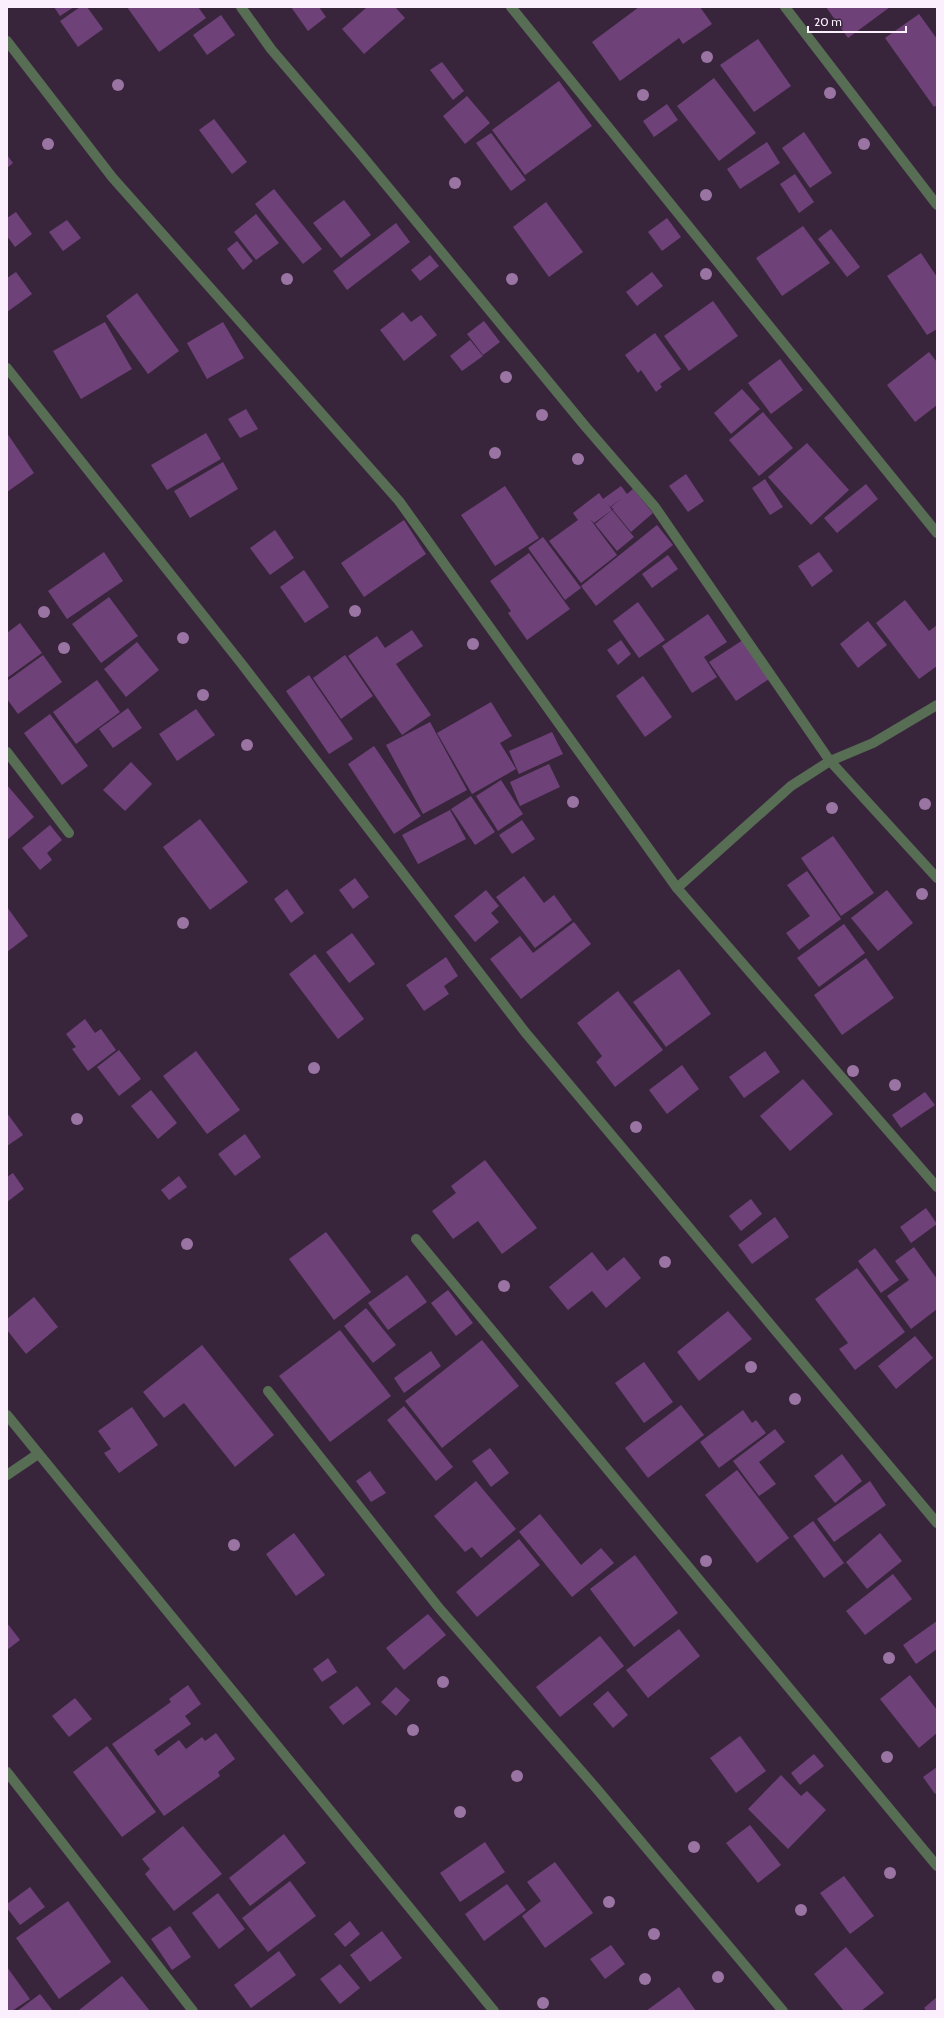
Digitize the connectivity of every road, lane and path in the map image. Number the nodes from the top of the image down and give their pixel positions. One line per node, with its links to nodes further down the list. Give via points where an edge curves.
1 (241, 7): 10 (street, via 271,49 655,507)
2 (511, 7): 7 (street)
3 (786, 7): 5 (street)
4 (7, 41): 13 (street, via 112,177 399,501)
5 (937, 205)
6 (7, 368): 20 (street, via 236,657 525,1032)
7 (937, 533)
8 (937, 705): 10 (street, via 873,743)
9 (7, 752): 11 (street)
10 (830, 761): 12 (street); 13 (street, via 791,786)
11 (69, 833)
12 (937, 878)
13 (677, 888): 14 (street)
14 (937, 1187)
15 (416, 1239): 22 (street)
16 (268, 1391): 25 (street, via 439,1608 596,1788)
17 (7, 1415): 18 (street)
18 (38, 1454): 19 (street); 24 (street)
19 (7, 1475)
20 (937, 1523)
21 (7, 1772): 23 (street)
22 (937, 1866)
23 (192, 2011)
24 (494, 2011)
25 (783, 2011)

